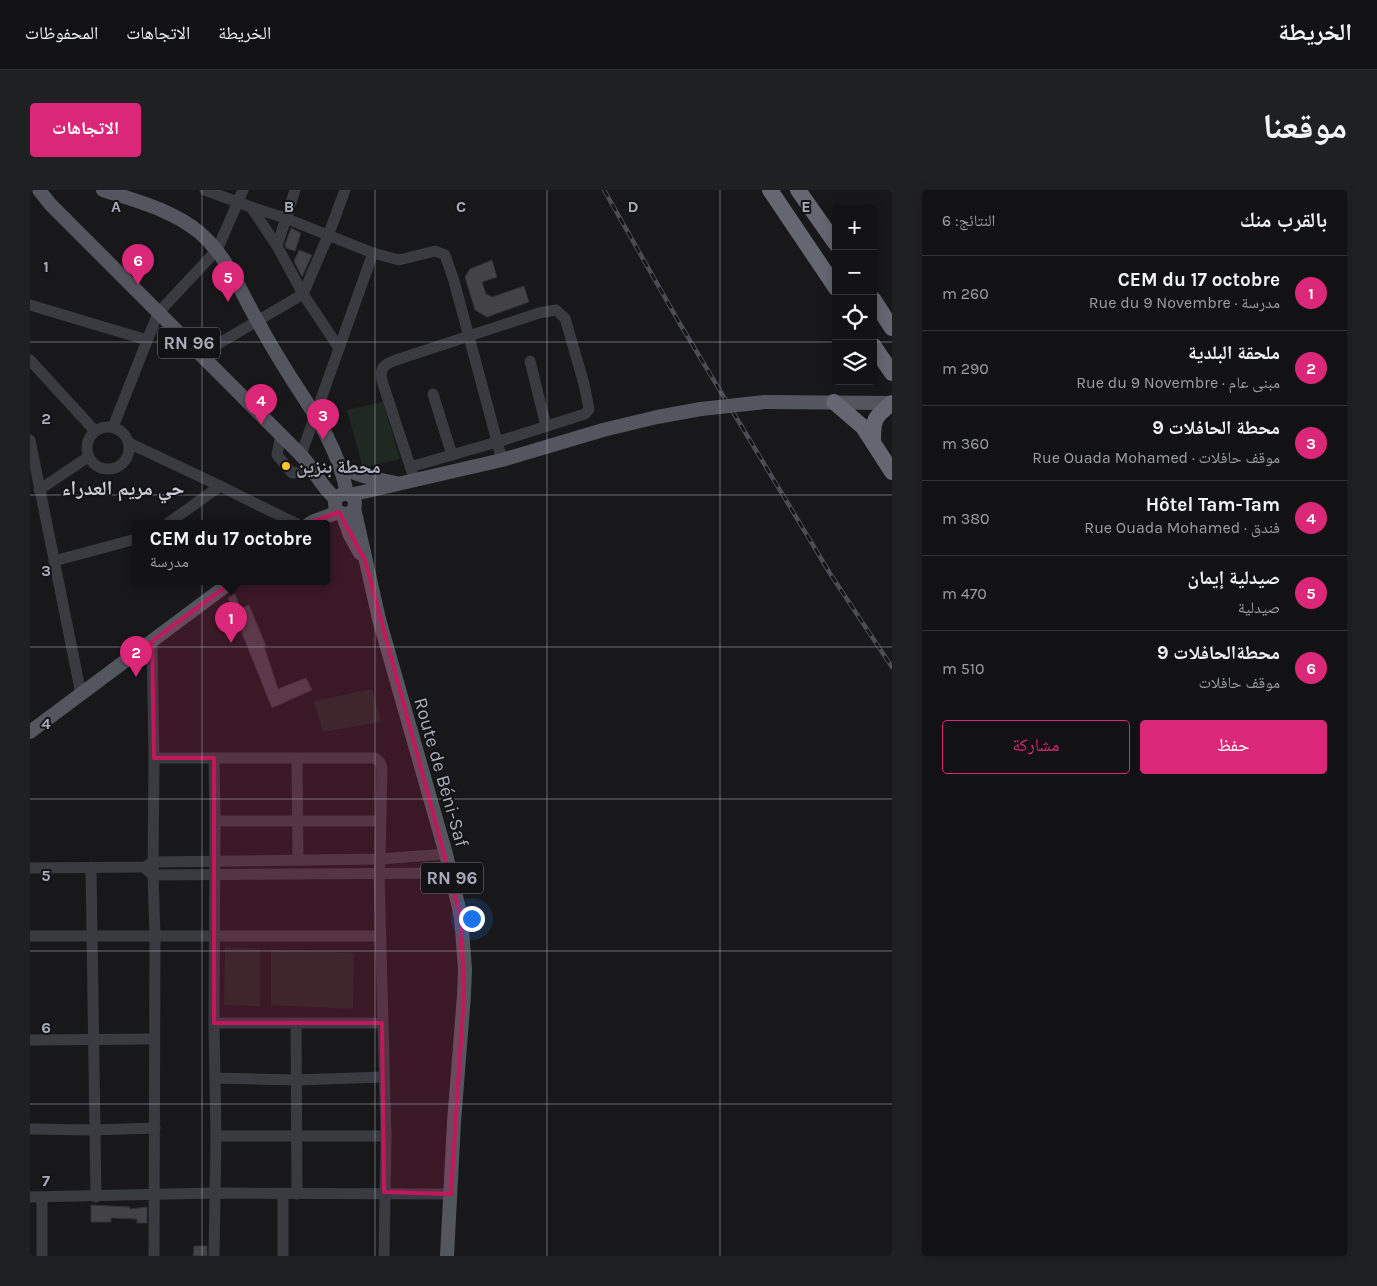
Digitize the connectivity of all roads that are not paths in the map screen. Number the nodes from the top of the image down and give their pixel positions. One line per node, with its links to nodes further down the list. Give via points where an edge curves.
1 (39, 190): 20 (main road, RN 96)
2 (103, 190): 14 (main road, RN 96, via 178,218)
3 (205, 190): 8 (street)
4 (294, 190): 10 (street)
5 (345, 190): 11 (street)
6 (770, 190): 16 (highway)
7 (798, 190): 12 (highway)
8 (241, 196): 9 (street); 14 (street)
9 (251, 207): 10 (street); 13 (street)
10 (285, 218): 11 (street); 13 (street)
11 (328, 236): 15 (street); 17 (street)
12 (832, 238)
13 (277, 246): 17 (street)
14 (217, 250): 20 (street); 21 (main road, RN 96)
15 (373, 253): 23 (street, via 400,260 435,251 445,256); 25 (street)
16 (832, 282)
17 (303, 294): 21 (street); 25 (street)
18 (30, 305): 24 (street)
19 (877, 305): 22 (highway)
20 (158, 313): 24 (street); 27 (main road, RN 96)
21 (257, 320): 27 (street); 34 (main road, RN 96)
22 (892, 328)
23 (468, 336): 35 (street, via 547,311 561,313 589,409 585,414); 41 (street); 47 (street, via 388,363 382,368 380,375)
24 (148, 340): 36 (street)
25 (339, 348): 34 (street)
26 (877, 351): 30 (highway)
27 (200, 354): 38 (main road, RN 96)
28 (30, 360): 37 (street)
29 (530, 361): 35 (street)
30 (892, 373)
31 (433, 394): 44 (street)
32 (834, 402): 33 (main road); 40 (highway, via 859,423); 46 (main road, bridge, via 765,402 701,409 603,430)
33 (892, 403): 40 (highway, via 875,420)
34 (315, 416): 43 (street); 48 (main road, RN 96)
35 (546, 426): 41 (street)
36 (113, 427): 37 (street); 42 (street, via 123,433)
37 (95, 431): 45 (street, via 87,443)
38 (280, 434): 43 (main road, RN 96); 49 (street, via 277,455 292,473)
39 (30, 440): 53 (street)
40 (873, 441): 50 (highway)
41 (497, 442): 44 (street); 46 (street)
42 (129, 443): 45 (street, via 128,457 112,470 98,467); 52 (street)
43 (302, 454): 49 (main road, RN 96)
44 (452, 455): 47 (street)
45 (88, 457): 53 (street)
46 (502, 460): 51 (main road)
47 (410, 467): 51 (street)
48 (341, 468): 51 (main road, via 363,476); 54 (main road, RN 96)
49 (314, 472): 54 (main road, RN 96, via 325,489)
50 (892, 472)
51 (408, 483): 54 (main road, via 374,490)
52 (220, 486): 55 (street); 56 (street)
53 (39, 490): 59 (street)
54 (345, 504): 57 (main road); 70 (main road, Route de Béni-Saf / RN 96, via 350,536 365,560)
55 (172, 520)
56 (289, 520)
57 (317, 520)
58 (132, 540): 59 (street)
59 (54, 561): 62 (street)
60 (227, 585): 61 (main road)
61 (152, 641): 62 (main road); 64 (street)
62 (81, 694): 63 (main road)
63 (30, 732)
64 (154, 758): 65 (street); 76 (street)
65 (214, 758): 66 (street); 67 (street)
66 (297, 758): 68 (street, via 375,758 382,768); 69 (street)
67 (215, 821): 69 (street); 72 (street)
68 (380, 821): 69 (street); 71 (street)
69 (298, 822): 73 (street)
70 (446, 854): 71 (street); 77 (main road, Route de Béni-Saf / RN 96)
71 (380, 859): 73 (street); 78 (street)
72 (214, 860): 73 (street); 76 (street); 79 (street)
73 (298, 860)
74 (91, 867): 75 (street); 76 (street); 82 (street)
75 (30, 868)
76 (150, 868): 79 (street); 84 (street)
77 (451, 873): 78 (street); 107 (main road, Route de Béni-Saf / RN 96, via 461,917 465,978)
78 (379, 874): 79 (street); 83 (street)
79 (214, 875): 80 (street)
80 (214, 935): 83 (street); 84 (street); 85 (street)
81 (30, 936): 82 (street)
82 (92, 936): 84 (street); 90 (street)
83 (380, 936): 87 (street)
84 (155, 937): 88 (street)
85 (214, 1023): 86 (street); 91 (street)
86 (296, 1023): 87 (street); 93 (street)
87 (382, 1023): 92 (street)
88 (153, 1039): 90 (street); 94 (street)
89 (30, 1040): 90 (street)
90 (94, 1040): 96 (street)
91 (215, 1078): 93 (street); 98 (street)
92 (384, 1078): 93 (street); 99 (street)
93 (296, 1080): 97 (street)
94 (155, 1128): 96 (street); 104 (street)
95 (30, 1129): 96 (street)
96 (94, 1130): 106 (street)
97 (297, 1135): 98 (street); 99 (street); 103 (street)
98 (216, 1136): 101 (street)
99 (386, 1136): 100 (street)
100 (384, 1192): 103 (street); 107 (street); 112 (street)
101 (215, 1193): 102 (street); 104 (street); 110 (street)
102 (283, 1194): 103 (street); 111 (street)
103 (297, 1194)
104 (154, 1195): 106 (street); 109 (street)
105 (36, 1197): 106 (street); 108 (street)
106 (96, 1197)
107 (450, 1200): 113 (main road, Route de Béni-Saf / RN 96); 114 (main road, Route de Béni-Saf / RN 96)
108 (42, 1256)
109 (154, 1256)
110 (214, 1256)
111 (283, 1256)
112 (384, 1256)
113 (441, 1256)
114 (447, 1256)

